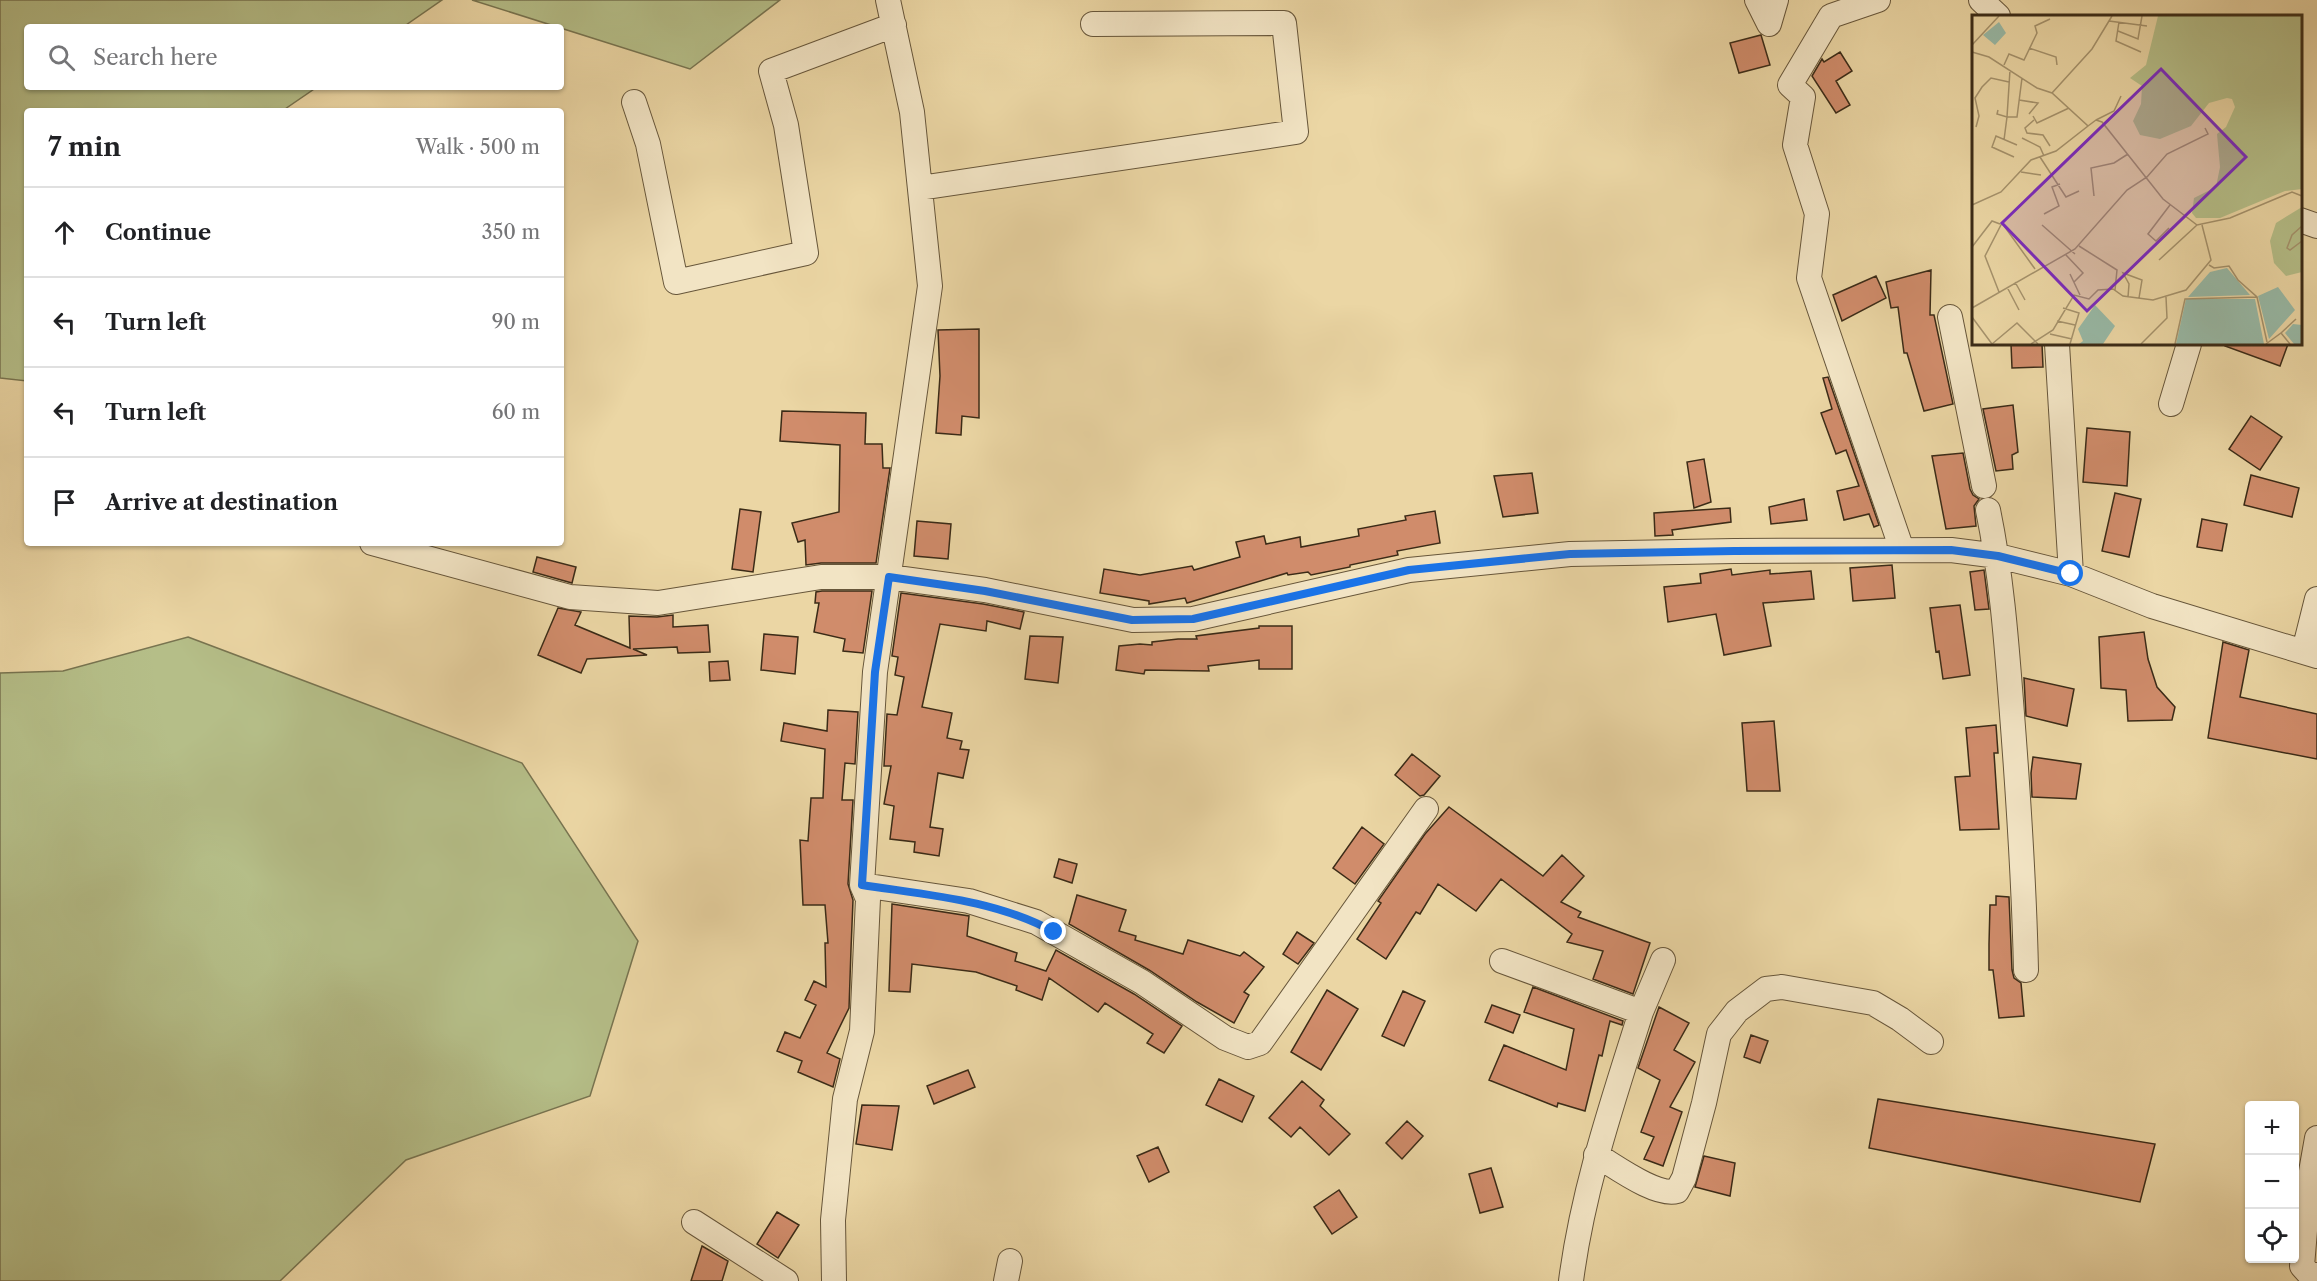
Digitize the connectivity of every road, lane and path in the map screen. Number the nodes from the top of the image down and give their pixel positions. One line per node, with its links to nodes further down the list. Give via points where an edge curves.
1 (888, 0): 8 (street)
2 (1757, 0): 3 (street, via 1770,24)
3 (1776, 0)
4 (1878, 0): 20 (street, via 1832,16 1790,85 1803,97 1795,145 1817,214 1809,278)
5 (1981, 0): 6 (street)
6 (1997, 15)
7 (1093, 24): 10 (street, via 1284,23 1296,132)
8 (894, 25): 9 (street, via 771,71 786,125 806,253 676,282 648,144); 10 (street, via 912,112)
9 (634, 102)
10 (920, 188): 23 (street, via 930,286)
11 (2302, 220): 12 (street)
12 (2317, 226)
13 (1950, 317): 17 (street)
14 (2057, 345): 22 (street)
15 (2189, 345): 16 (street)
16 (2171, 404)
17 (1984, 486)
18 (1988, 510): 21 (street)
19 (383, 546): 23 (street, via 570,597 658,603 821,577)
20 (1902, 550): 21 (street, via 1951,550); 23 (street, via 1570,554 1409,570 1193,619 1132,620)
21 (1998, 556): 22 (street); 30 (street, via 2024,867)
22 (2071, 574): 25 (street, via 2152,606)
23 (889, 577): 27 (street, via 875,672)
24 (2317, 599): 25 (street)
25 (2311, 653)
26 (1426, 809): 27 (street, via 1260,1044 1248,1047 1225,1038 1142,982 1036,922 969,901)
27 (862, 885): 38 (street, via 868,899 862,1032 845,1099 833,1220)
28 (1663, 960): 31 (street)
29 (1502, 961): 31 (street)
30 (2026, 970)
31 (1641, 1012): 34 (street)
32 (1931, 1042): 34 (street, via 1873,1003 1782,987 1766,989 1737,1011 1719,1034 1684,1178 1677,1191 1657,1190)
33 (2317, 1138): 36 (street, via 2302,1266 2310,1275)
34 (1596, 1155): 39 (street)
35 (694, 1222): 37 (street)
36 (2317, 1275)
37 (786, 1281)
38 (834, 1281)
39 (1571, 1281)

